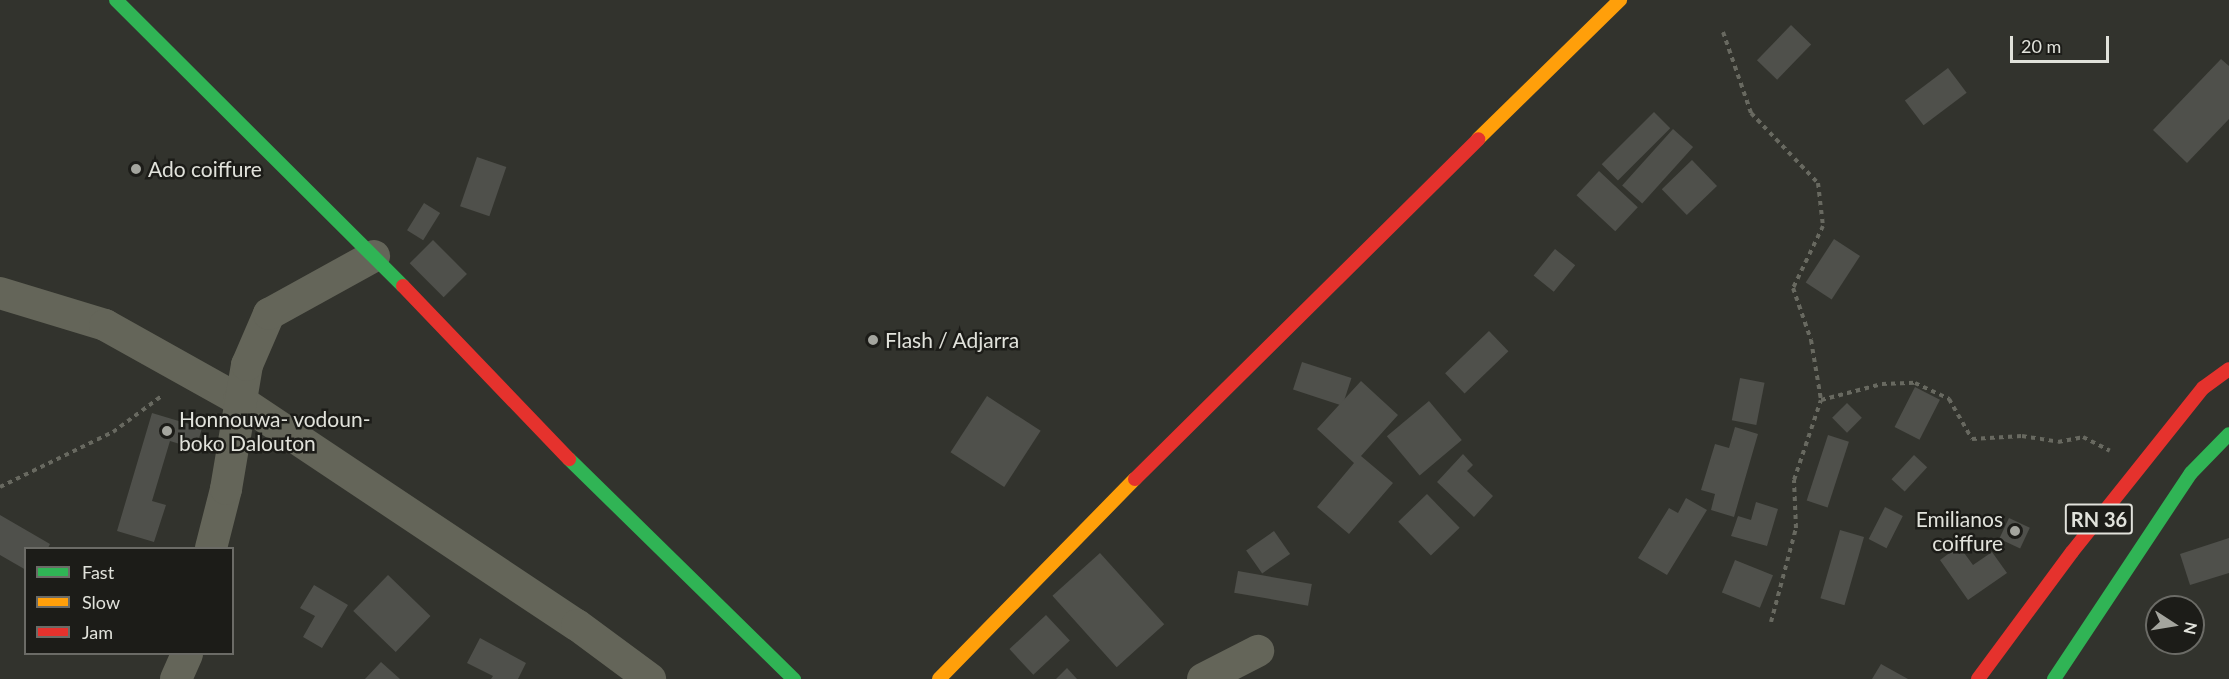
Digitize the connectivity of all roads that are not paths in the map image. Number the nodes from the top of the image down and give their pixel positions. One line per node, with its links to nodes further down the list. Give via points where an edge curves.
1 (116, 0): 3 (street)
2 (1620, 0): 14 (street, via 1259,353)
3 (374, 256): 6 (street, via 269,314 247,365); 13 (street, via 614,505 714,597)
4 (0, 293): 6 (street, via 105,325)
5 (2229, 369): 16 (street, RN 36, via 2203,388)
6 (238, 400): 8 (street, via 226,489); 12 (street, via 577,625)
7 (2229, 434): 17 (street, RN 36, via 2191,473)
8 (212, 547)
9 (1258, 651): 15 (street)
10 (187, 655): 11 (street)
11 (176, 679)
12 (650, 679)
13 (794, 679)
14 (939, 679)
15 (1203, 679)
16 (1978, 679)
17 (2054, 679)

